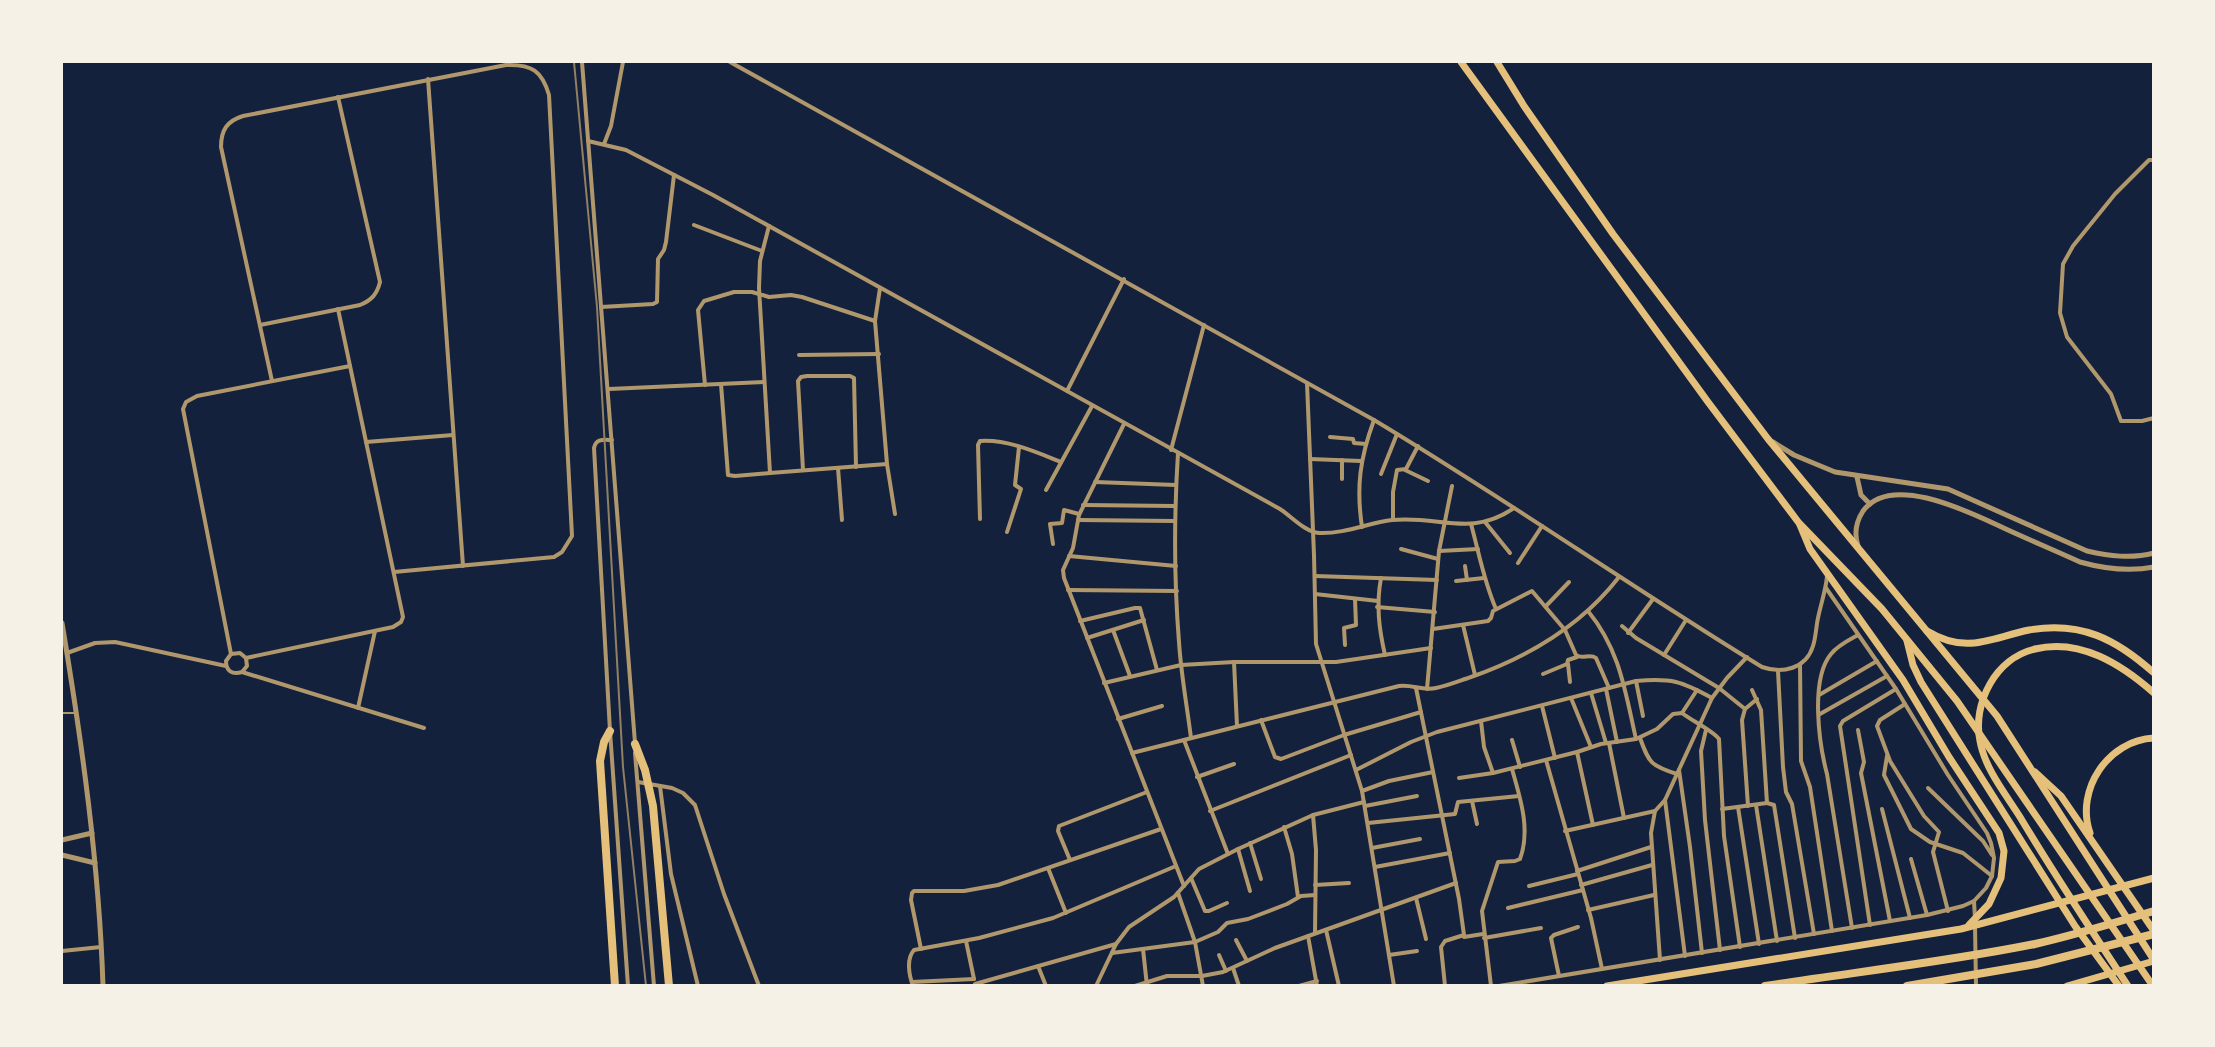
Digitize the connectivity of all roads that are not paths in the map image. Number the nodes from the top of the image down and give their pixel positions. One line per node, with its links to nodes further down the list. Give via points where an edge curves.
1 (582, 62): 8 (street)
2 (623, 62): 9 (street)
3 (730, 62): 15 (street)
4 (1461, 62): 79 (highway)
5 (1497, 62): 40 (highway, via 1613,234)
6 (428, 79): 7 (street); 38 (street); 95 (street, via 521,64 535,70 545,81 549,95 572,536 554,557)
7 (338, 97): 19 (street, via 380,282 367,302); 21 (street, via 233,119 221,136)
8 (588, 141): 9 (street); 18 (street)
9 (604, 144): 11 (street, via 626,150)
10 (2154, 160): 34 (street, via 2149,160 2115,194 2073,246 2063,264 2060,313 2067,337 2111,394 2121,421)
11 (674, 175): 13 (street); 18 (street, via 666,242 658,259 657,302)
12 (694, 225): 14 (street)
13 (769, 226): 14 (street); 16 (street)
14 (762, 251): 17 (street)
15 (1124, 279): 22 (street); 32 (street)
16 (880, 288): 20 (street); 32 (street)
17 (759, 295): 20 (street, via 802,297); 27 (street); 30 (street, via 734,292 700,305)
18 (601, 308): 31 (street)
19 (338, 309): 21 (street); 25 (street)
20 (875, 321): 23 (street)
21 (261, 325): 26 (street)
22 (1204, 325): 28 (street); 46 (street)
23 (879, 354): 24 (street); 52 (street)
24 (799, 355)
25 (350, 366): 26 (street); 42 (street)
26 (272, 381): 139 (street, via 197,396 183,408)
27 (764, 382): 29 (street); 57 (street)
28 (1307, 382): 35 (street); 48 (street)
29 (721, 384): 30 (street); 57 (street, via 728,475)
30 (705, 385): 31 (street)
31 (609, 389): 41 (street)
32 (1067, 391): 33 (street)
33 (1092, 406): 36 (street); 51 (street)
34 (2154, 417)
35 (1374, 420): 37 (street); 43 (street)
36 (1124, 424): 46 (street); 62 (street)
37 (1397, 434): 44 (street); 58 (street)
38 (453, 435): 42 (street); 95 (street)
39 (1330, 437): 43 (street)
40 (1768, 439): 59 (street, via 1814,465); 88 (highway)
41 (612, 440): 195 (street, via 598,441 594,448); 207 (street)
42 (366, 442): 99 (street)
43 (1366, 444): 50 (street)
44 (1418, 446): 56 (street); 69 (street)
45 (1019, 447): 51 (street); 72 (street, via 979,442); 84 (street, via 1015,485 1021,489)
46 (1171, 450): 47 (street)
47 (1178, 453): 63 (street); 83 (street)
48 (1310, 459): 49 (street); 83 (street)
49 (1342, 460): 50 (street); 60 (street)
50 (1361, 461): 82 (street)
51 (1061, 462): 65 (street)
52 (887, 464): 53 (street); 70 (street)
53 (856, 467): 54 (street); 55 (street, via 854,378 807,376 798,381)
54 (838, 468): 55 (street); 73 (street)
55 (803, 470): 57 (street)
56 (1405, 470): 61 (street); 75 (street, via 1397,470)
57 (770, 473)
58 (1382, 474)
59 (1857, 477): 66 (street, via 1861,495); 91 (street, via 1948,489 2087,551 2126,557)
60 (1342, 479)
61 (1428, 481)
62 (1095, 482): 63 (street); 67 (street)
63 (1176, 485): 68 (street)
64 (1452, 486): 77 (street)
65 (1046, 490)
66 (1870, 504): 88 (street, via 1857,525); 98 (street, via 1894,495 1929,499 1958,507 2080,562 2115,570)
67 (1083, 505): 68 (street); 71 (street)
68 (1175, 506): 76 (street)
69 (1514, 508): 78 (street); 81 (street)
70 (895, 514)
71 (1080, 514): 74 (street); 85 (street, via 1064,510 1062,523 1050,524)
72 (980, 519)
73 (842, 520)
74 (1078, 520): 76 (street); 92 (street)
75 (1393, 520): 77 (street); 82 (street)
76 (1175, 521): 96 (street)
77 (1445, 522): 80 (street); 89 (street)
78 (1485, 522): 80 (street); 90 (street)
79 (1799, 523): 100 (highway, via 1810,549); 134 (highway)
80 (1471, 525): 87 (street)
81 (1542, 526): 94 (street); 102 (street)
82 (1362, 527): 83 (street)
83 (1312, 531): 101 (street)
84 (1007, 532)
85 (1053, 544)
86 (1401, 549): 93 (street)
87 (1478, 549): 89 (street); 104 (street)
88 (1859, 550): 128 (highway)
89 (1439, 551): 93 (street)
90 (1510, 553)
91 (2154, 553)
92 (1069, 556): 96 (street); 110 (street, via 1063,573)
93 (1438, 559): 105 (street)
94 (1518, 563)
95 (463, 566): 99 (street)
96 (1176, 566): 111 (street)
97 (1465, 566): 106 (street)
98 (2154, 567)
99 (394, 572): 131 (street, via 403,617 398,625)
100 (1828, 575): 109 (street); 305 (highway, via 1903,680 2002,842 2004,869 1994,896 1977,918)
101 (1315, 576): 103 (street); 112 (street)
102 (1618, 577): 114 (street); 119 (street)
103 (1381, 578): 105 (street); 115 (street)
104 (1484, 578): 106 (street); 118 (street)
105 (1437, 580): 120 (street)
106 (1467, 580): 107 (street)
107 (1456, 581)
108 (1569, 582): 116 (street)
109 (1826, 588): 133 (street); 149 (street, via 1812,649)
110 (1068, 590): 111 (street); 123 (street)
111 (1177, 591): 150 (street)
112 (1315, 594): 113 (street); 147 (street, via 1314,630)
113 (1355, 598): 115 (street); 136 (street, via 1356,625 1344,628)
114 (1653, 599): 122 (street); 132 (street)
115 (1378, 601): 117 (street)
116 (1546, 606): 118 (street, via 1530,590); 130 (street)
117 (1377, 607): 120 (street); 140 (street)
118 (1496, 609): 124 (street, via 1490,620)
119 (1588, 610): 130 (street); 163 (street, via 1612,646)
120 (1435, 612): 127 (street)
121 (1144, 620): 123 (street, via 1137,607); 129 (street); 152 (street)
122 (1686, 620): 141 (street); 143 (street)
123 (1080, 621): 135 (street)
124 (1463, 625): 127 (street); 157 (street)
125 (62, 626): 138 (street)
126 (1622, 627): 132 (street)
127 (1433, 629): 137 (street)
128 (1923, 629): 155 (highway, via 1950,641 1970,643 2038,629 2083,631 2120,645); 219 (highway, via 1997,716)
129 (1113, 630): 135 (street); 159 (street)
130 (1565, 630): 142 (street); 157 (street, via 1514,660)
131 (375, 631): 144 (street); 181 (street)
132 (1628, 633): 141 (street)
133 (1858, 635): 145 (street); 173 (street, via 1831,654 1822,670)
134 (1906, 638): 370 (highway, via 1922,682 2075,926); 372 (highway, via 1964,710)
135 (1087, 639): 162 (street)
136 (1345, 645)
137 (1431, 648): 140 (street); 167 (street)
138 (67, 653): 151 (street, via 95,643 115,642); 185 (street)
139 (231, 654): 144 (street, via 240,653); 151 (street)
140 (1385, 655): 147 (street)
141 (1664, 655): 166 (street)
142 (1577, 657): 148 (street, via 1568,660); 165 (street, via 1595,657)
143 (1747, 657): 153 (street); 166 (street)
144 (246, 658): 154 (street, via 247,666)
145 (1877, 661): 158 (street); 173 (street)
146 (1234, 662): 147 (street); 150 (street); 192 (street)
147 (1320, 663): 177 (street)
148 (1568, 664): 156 (street); 161 (street)
149 (1800, 664): 153 (street); 307 (street, via 1802,765 1810,787)
150 (1181, 665): 152 (street); 200 (street)
151 (226, 666): 154 (street, via 232,673)
152 (1157, 669): 159 (street)
153 (1778, 671): 310 (street, via 1783,767)
154 (242, 672): 181 (street)
155 (2154, 673)
156 (1543, 674)
157 (1475, 675): 167 (street)
158 (1887, 675): 168 (street); 187 (street)
159 (1130, 676): 162 (street)
160 (1636, 681): 163 (street); 169 (street, via 1665,679); 188 (street)
161 (1570, 682)
162 (1104, 683): 189 (street)
163 (1624, 684): 165 (street); 201 (street)
164 (1416, 688): 167 (street); 177 (street, via 1399,686); 183 (street)
165 (1607, 688): 171 (street); 205 (street)
166 (1719, 688): 175 (street); 182 (street)
167 (1427, 689)
168 (1896, 689): 178 (street); 301 (street, via 1840,724)
169 (1697, 690): 175 (street); 186 (street)
170 (1752, 690): 176 (street)
171 (1591, 693): 174 (street); 206 (street)
172 (2154, 693): 371 (highway, via 2127,671 2084,650 2056,646 2025,652 2009,662 1986,690 1978,724 1990,769)
173 (1818, 695): 187 (street)
174 (1571, 698): 180 (street); 208 (street)
175 (1712, 698): 193 (street)
176 (1757, 699): 182 (street); 235 (street)
177 (1332, 702): 190 (street); 198 (street)
178 (1905, 704): 212 (street, via 1877,724); 265 (street, via 1987,833)
179 (1162, 706): 189 (street)
180 (1542, 706): 191 (street); 213 (street)
181 (358, 708): 194 (street)
182 (1745, 709): 238 (street, via 1742,720)
183 (1421, 712): 198 (street); 199 (street)
184 (62, 713): 185 (lane)
185 (76, 713): 253 (street)
186 (1682, 713): 193 (street); 201 (street, via 1673,714 1657,729)
187 (1820, 714): 304 (street, via 1823,760)
188 (1643, 716)
189 (1118, 719): 210 (street)
190 (1261, 720): 192 (street); 198 (street, via 1275,757 1280,759)
191 (1481, 721): 199 (street); 222 (street)
192 (1237, 726): 200 (street)
193 (1699, 726): 196 (street); 221 (street)
194 (424, 728)
195 (610, 730): 348 (highway, via 600,761); 349 (street)
196 (1706, 730): 240 (street, via 1719,741); 326 (street, via 1701,746 1705,820)
197 (1858, 730): 300 (street, via 1864,762 1861,773)
198 (1344, 735): 211 (street)
199 (1426, 736): 218 (street); 220 (street)
200 (1191, 738): 203 (street)
201 (1638, 738): 205 (street); 221 (street, via 1650,762)
202 (2154, 738): 256 (highway, via 2120,749 2096,774 2086,807)
203 (1184, 740): 210 (street); 223 (street)
204 (1512, 740): 216 (street)
205 (1617, 742): 206 (street)
206 (1608, 743): 208 (street); 246 (street)
207 (635, 744): 225 (street); 226 (highway)
208 (1592, 747): 209 (street)
209 (1577, 752): 213 (street); 249 (street)
210 (1132, 753): 229 (street)
211 (1351, 755): 218 (street); 243 (street)
212 (1887, 755): 258 (street, via 1924,816 1938,830); 258 (street, via 1884,775 1909,826)
213 (1555, 758): 214 (street)
214 (1546, 760): 216 (street); 252 (street)
215 (1234, 764): 223 (street)
216 (1520, 767): 217 (street)
217 (1512, 769): 222 (street); 232 (street)
218 (1356, 770): 230 (street)
219 (2032, 770): 256 (highway, via 2061,796); 336 (highway)
220 (1433, 772): 230 (street, via 1389,781); 245 (street)
221 (1678, 772): 233 (street); 330 (street)
222 (1493, 773): 224 (street)
223 (1197, 777): 243 (street)
224 (1459, 778)
225 (638, 782): 226 (street); 350 (street)
226 (649, 784): 227 (street); 351 (highway)
227 (660, 786): 352 (street, via 672,884); 353 (street, via 684,793 695,805)
228 (1928, 788): 265 (street, via 1983,841)
229 (1147, 792): 251 (street); 267 (street, via 1059,826)
230 (1362, 792): 236 (street)
231 (1418, 796): 236 (street)
232 (1519, 796): 234 (street); 312 (street, via 1525,823 1522,856 1518,861 1500,860 1497,865 1483,906)
233 (1665, 800): 242 (street); 333 (street)
234 (1472, 801): 245 (street, via 1457,802 1456,814); 248 (street)
235 (1767, 803): 237 (street); 314 (street, via 1774,805)
236 (1364, 804): 244 (street); 247 (street)
237 (1756, 805): 238 (street); 318 (street)
238 (1748, 806): 239 (street)
239 (1738, 807): 240 (street); 321 (street)
240 (1722, 809): 323 (street)
241 (1882, 809): 299 (street)
242 (1655, 811): 246 (street); 259 (street)
243 (1210, 812): 263 (street)
244 (1313, 815): 250 (street); 280 (street)
245 (1441, 815): 247 (street); 262 (street)
246 (1624, 818): 249 (street)
247 (1368, 823): 260 (street)
248 (1477, 824)
249 (1593, 825): 252 (street)
250 (1284, 827): 257 (street); 288 (street)
251 (1161, 828): 267 (street); 270 (street)
252 (1565, 831): 273 (street)
253 (92, 833): 255 (street); 268 (street)
254 (1420, 839): 260 (street)
255 (62, 840)
256 (2093, 841): 308 (highway)
257 (1250, 843): 261 (street); 276 (street)
258 (1935, 844): 274 (street, via 1964,853); 295 (street, via 1933,856)
259 (1651, 847): 269 (street); 273 (street)
260 (1372, 848): 271 (street)
261 (1238, 849): 263 (street); 284 (street)
262 (1450, 853): 271 (street); 279 (street)
263 (1228, 854): 275 (street)
264 (62, 855): 268 (street)
265 (1994, 858): 274 (street)
266 (1911, 859): 298 (street)
267 (1070, 860): 272 (street)
268 (95, 863): 322 (street)
269 (1652, 865): 283 (street); 287 (street)
270 (1176, 866): 281 (street); 297 (street)
271 (1375, 867): 293 (street)
272 (1048, 868): 297 (street); 324 (street, via 977,890 912,893)
273 (1577, 873): 282 (street); 283 (street)
274 (1992, 876): 290 (street)
275 (1190, 877): 281 (street); 291 (street, via 1206,911)
276 (1261, 879)
277 (2154, 879): 305 (highway)
278 (1348, 883): 280 (street)
279 (1456, 883): 289 (street); 313 (street)
280 (1315, 885): 286 (street)
281 (1184, 886): 285 (street)
282 (1529, 886)
283 (1582, 888): 292 (street); 294 (street)
284 (1250, 891)
285 (1178, 892): 319 (street); 320 (street, via 1129,927)
286 (1315, 895): 288 (street); 309 (street)
287 (1654, 895): 294 (street); 334 (street)
288 (1298, 897): 319 (street, via 1248,919 1227,923 1218,932)
289 (1416, 898): 293 (street); 315 (street)
290 (1974, 901): 295 (street); 368 (street)
291 (1227, 903)
292 (1508, 908)
293 (1382, 910): 306 (street); 332 (street)
294 (1588, 910): 339 (street)
295 (1948, 911): 298 (street)
296 (2154, 911): 366 (highway, via 2064,937 1972,955)
297 (1066, 914): 317 (street)
298 (1927, 915): 299 (street)
299 (1910, 918): 300 (street)
300 (1890, 921): 301 (street)
301 (1870, 925): 304 (street)
302 (1578, 927): 342 (street, via 1551,938)
303 (1541, 928): 312 (street)
304 (1852, 928): 307 (street)
305 (1961, 928): 365 (highway)
306 (1326, 930): 309 (street); 360 (street)
307 (1832, 931): 310 (street)
308 (2154, 932): 367 (highway, via 2062,958)
309 (1315, 933): 311 (street)
310 (1814, 934): 314 (street)
311 (1308, 936): 335 (street); 344 (street)
312 (1484, 936): 313 (street); 363 (street)
313 (1463, 937): 362 (street, via 1445,941 1441,947)
314 (1795, 938): 318 (street)
315 (1426, 939)
316 (1236, 940): 335 (street)
317 (966, 941): 324 (street); 343 (street)
318 (1777, 941): 321 (street)
319 (1195, 942): 325 (street); 341 (street)
320 (1116, 944): 329 (street); 337 (street)
321 (1759, 944): 323 (street)
322 (102, 947): 327 (street); 347 (street)
323 (1740, 947): 326 (street)
324 (921, 949): 345 (street, via 910,956)
325 (1143, 949): 329 (street); 346 (street)
326 (1720, 950): 330 (street)
327 (62, 951)
328 (1417, 951): 332 (street)
329 (1111, 953): 355 (street)
330 (1702, 953): 333 (street)
331 (1219, 955): 340 (street)
332 (1389, 955): 361 (street)
333 (1685, 956): 334 (street)
334 (1660, 960): 339 (street)
335 (1247, 961): 338 (street)
336 (2154, 961): 369 (highway)
337 (1038, 966): 343 (street); 354 (street)
338 (1233, 968): 340 (street); 358 (street)
339 (1602, 969): 342 (street)
340 (1226, 971): 341 (street)
341 (1202, 976): 346 (street, via 1173,975); 357 (street)
342 (1559, 976): 364 (street)
343 (975, 983): 345 (street)
344 (1317, 983): 359 (street)
345 (913, 984)
346 (1147, 984): 356 (street)
347 (104, 986)
348 (615, 986)
349 (628, 986)
350 (654, 986)
351 (669, 986)
352 (698, 986)
353 (759, 986)
354 (1046, 986)
355 (1096, 986)
356 (1135, 986)
357 (1203, 986)
358 (1239, 986)
359 (1299, 986)
360 (1339, 986)
361 (1394, 986)
362 (1445, 986)
363 (1491, 986)
364 (1500, 986)
365 (1607, 986)
366 (1765, 986)
367 (1907, 986)
368 (1976, 986)
369 (2067, 986)
370 (2119, 986)
371 (2128, 986)
372 (2152, 986)

